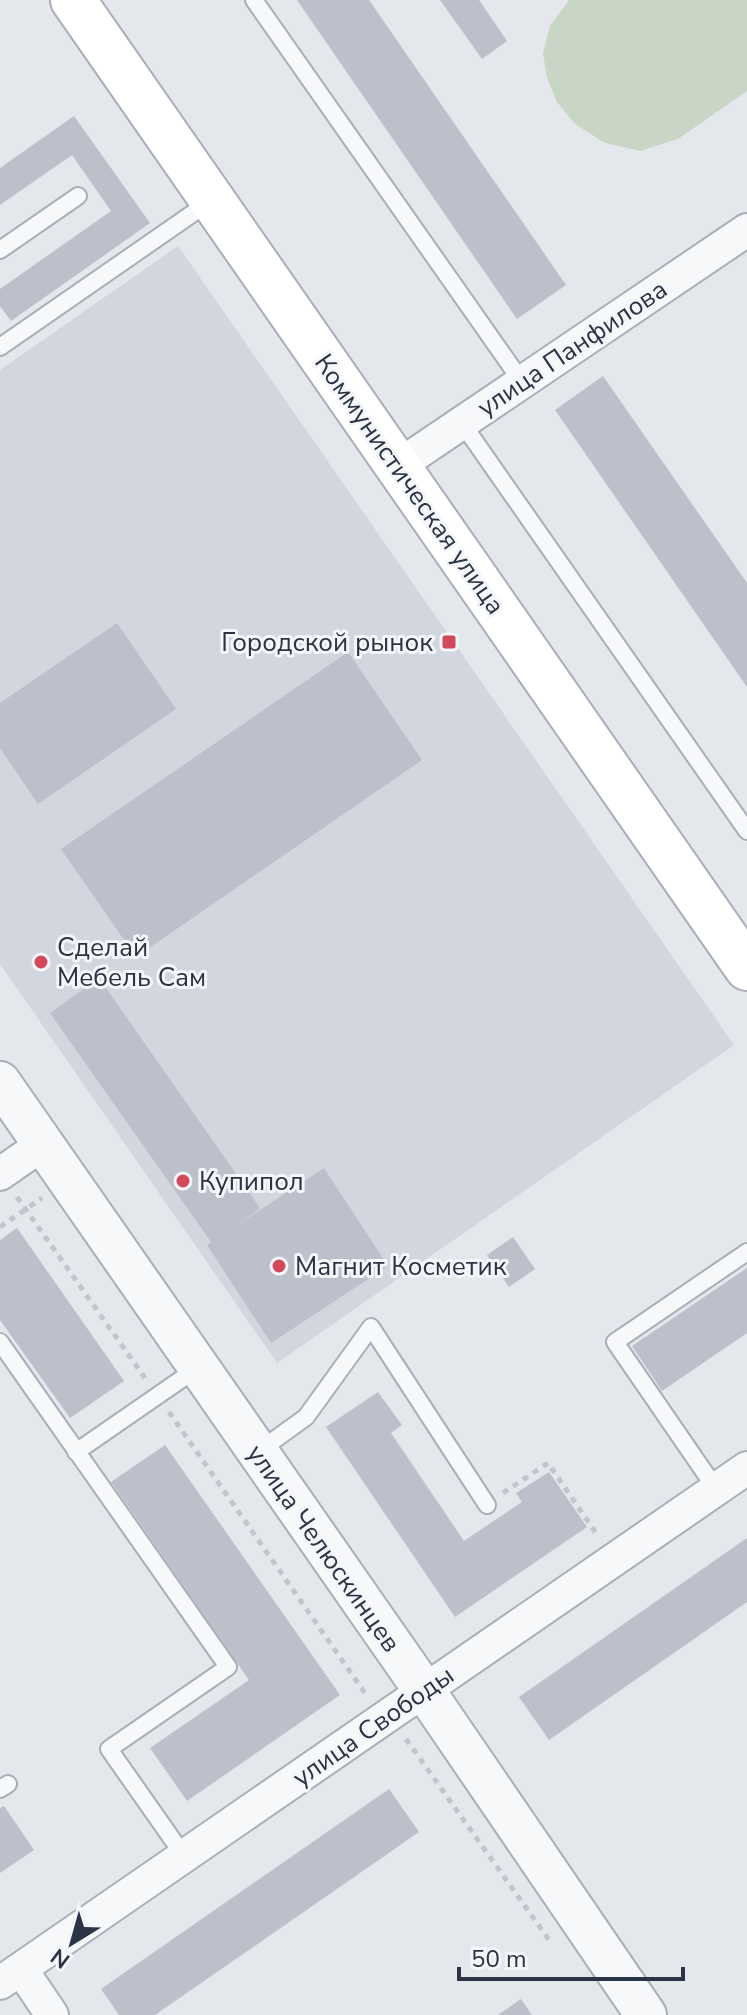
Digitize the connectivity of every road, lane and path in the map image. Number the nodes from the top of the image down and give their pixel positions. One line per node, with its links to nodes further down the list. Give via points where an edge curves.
1 (73, 0): 4 (main road, Коммунистическая улица)
2 (254, 0): 8 (lane)
3 (78, 196): 6 (lane)
4 (212, 200): 7 (lane); 10 (main road, Коммунистическая улица)
5 (747, 230): 8 (street, улица Панфилова)
6 (0, 250)
7 (2, 341)
8 (522, 382): 9 (street, улица Панфилова)
9 (462, 423): 10 (street, улица Панфилова); 11 (lane)
10 (398, 466): 12 (main road, Коммунистическая улица)
11 (747, 831)
12 (747, 968)
13 (0, 1082): 14 (street, улица Челюскинцев)
14 (43, 1144): 15 (street); 18 (street, улица Челюскинцев)
15 (1, 1173): 19 (path)
16 (747, 1252): 23 (lane, via 615,1342)
17 (0, 1342): 21 (lane)
18 (199, 1367): 19 (lane); 20 (street, улица Челюскинцев)
19 (157, 1395): 21 (lane); 27 (path, via 361,1690)
20 (257, 1451): 24 (lane, via 306,1417 371,1327); 26 (street, улица Челюскинцев)
21 (76, 1452): 28 (lane, via 228,1667 109,1749)
22 (747, 1468): 23 (street, улица Свободы)
23 (716, 1489): 25 (street, улица Свободы)
24 (487, 1505): 25 (path, via 548,1463)
25 (614, 1559): 26 (street, улица Свободы)
26 (424, 1691): 27 (street, улица Свободы); 32 (street, улица Челюскинцев)
27 (386, 1717): 28 (street, улица Свободы); 29 (path)
28 (184, 1856): 30 (street, улица Свободы)
29 (558, 1952)
30 (10, 1976): 31 (street)
31 (52, 2015)
32 (646, 2015)

